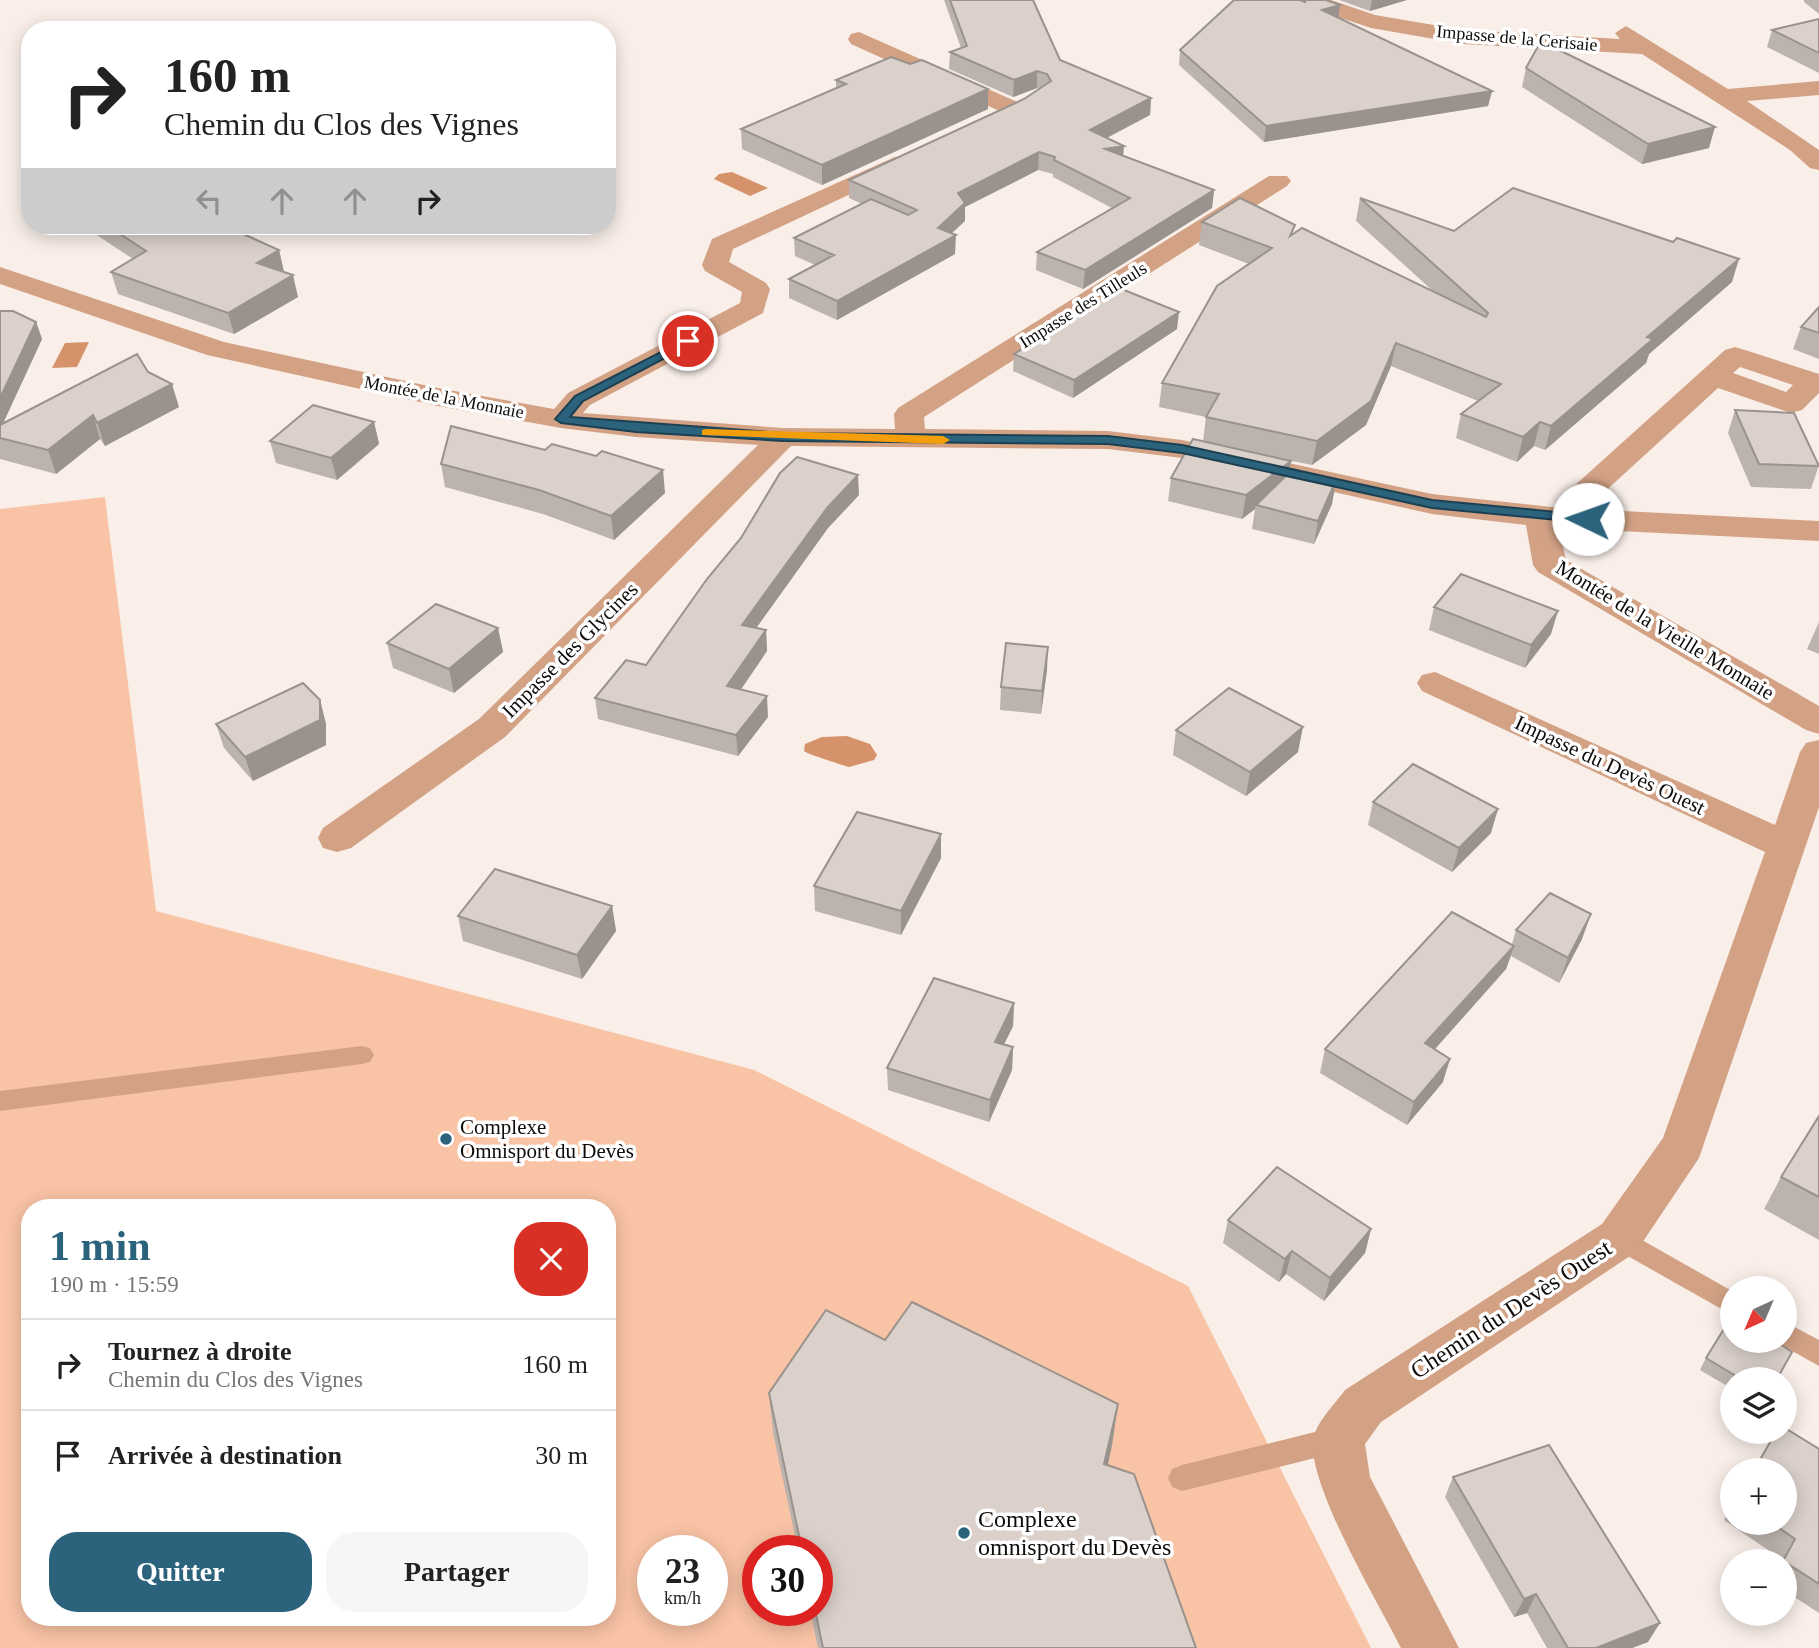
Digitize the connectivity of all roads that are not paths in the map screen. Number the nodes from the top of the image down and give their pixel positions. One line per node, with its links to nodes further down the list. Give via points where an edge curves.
1 (1310, 0): 4 (street, Impasse de la Cerisaie, via 1371,21 1462,37)
2 (1608, 19): 4 (street)
3 (859, 39): 7 (street, via 1025,103)
4 (1645, 47): 6 (street)
5 (1819, 88): 6 (street)
6 (1723, 96): 9 (street)
7 (977, 126)
8 (916, 154): 13 (street, via 721,245 715,265 756,289 753,307 579,399)
9 (1819, 163)
10 (1279, 181): 15 (street, Impasse des Tilleuls, via 909,414)
11 (0, 275): 13 (street, Montée de la Monnaie, via 217,349)
12 (1816, 383): 17 (street, via 1735,356 1584,494)
13 (561, 419): 14 (street, Montée de la Monnaie)
14 (783, 437): 15 (street, Montée de la Monnaie); 22 (street, Impasse des Glycines, via 492,727)
15 (911, 440): 16 (street, Montée de la Monnaie, via 1108,440 1182,449 1432,504)
16 (1541, 517): 17 (street, Montée de la Monnaie); 20 (street, Montée de la Vieille Monnaie, via 1550,565)
17 (1588, 519): 18 (street, Montée de la Monnaie)
18 (1819, 531)
19 (1435, 683): 23 (street, Impasse du Devès Ouest)
20 (1819, 722)
21 (1819, 752): 23 (street, Chemin du Devès Ouest)
22 (337, 838)
23 (1786, 846): 26 (street, Chemin du Devès Ouest, via 1683,1145)
24 (362, 1055): 25 (lane)
25 (0, 1101)
26 (1619, 1238): 27 (lane); 30 (street, Chemin du Devès Ouest, via 1363,1406)
27 (1720, 1297)
28 (1797, 1341): 29 (lane)
29 (1819, 1354)
30 (1339, 1439): 31 (lane); 32 (street, via 1344,1481)
31 (1182, 1478)
32 (1431, 1648)

